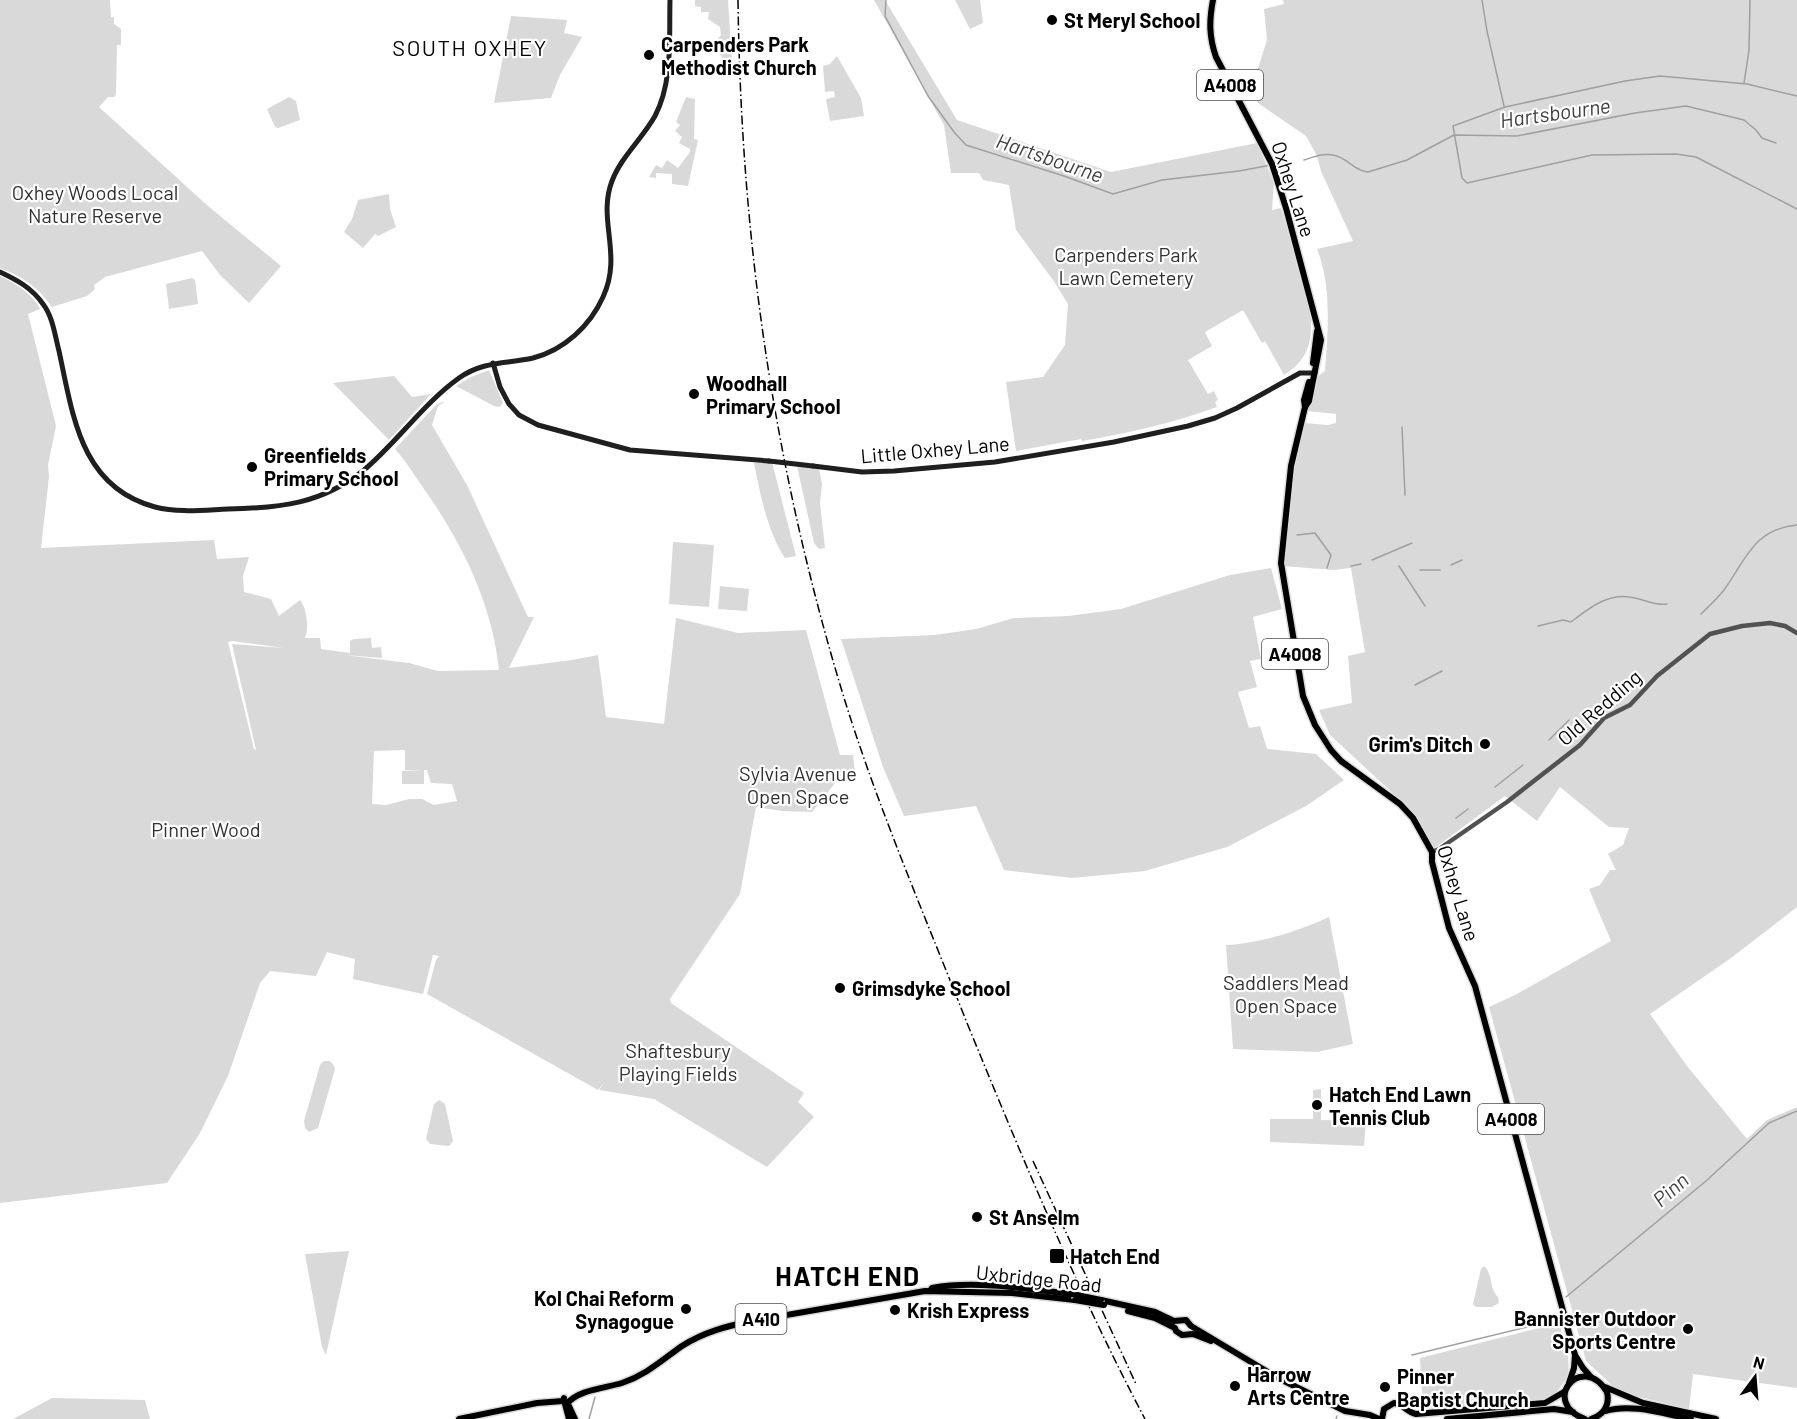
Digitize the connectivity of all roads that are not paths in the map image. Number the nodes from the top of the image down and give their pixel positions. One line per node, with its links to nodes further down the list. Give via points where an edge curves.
1 (670, 0): 4 (main road, via 667,75 661,102 616,172 609,191 612,265 600,305 579,332 555,349 533,358)
2 (1213, 0): 5 (main road, Oxhey Lane / A4008, via 1209,24 1214,51 1272,165 1286,208 1317,326)
3 (0, 272): 4 (main road, via 27,286 44,304 82,446 94,466 111,484 155,507 272,508 307,501 337,489 374,462 452,384)
4 (493, 363): 6 (main road, Little Oxhey Lane, bridge, via 509,404 519,415 538,425 630,450 769,460 862,472 995,462 1188,426 1215,418)
5 (1313, 375): 6 (main road, Little Oxhey Lane); 7 (main road, Oxhey Lane / A4008); 8 (main road, Oxhey Lane / A4008)
6 (1299, 376): 7 (main road)
7 (1307, 388): 8 (main road, Oxhey Lane / A4008)
8 (1305, 407): 10 (main road, Oxhey Lane / A4008, via 1291,466 1281,562 1303,696 1331,750 1405,809)
9 (1797, 633): 10 (street, Old Redding, via 1770,623 1710,634 1657,676 1630,705 1604,718 1580,745 1507,802)
10 (1432, 852): 17 (main road, Oxhey Lane / A4008, via 1449,928 1475,986)
11 (1103, 1303): 12 (main road, Uxbridge Road / A410, via 1155,1312); 14 (main road, Uxbridge Road / A410); 22 (main road, Uxbridge Road / A410, bridge, via 994,1286 938,1287 836,1305 712,1330 640,1375)
12 (1179, 1321): 13 (main road, Uxbridge Road, via 1186,1320); 14 (main road)
13 (1191, 1326): 15 (main road); 16 (main road, Uxbridge Road)
14 (1175, 1328): 15 (main road, Uxbridge Road, via 1179,1334)
15 (1187, 1335): 16 (main road, Uxbridge Road)
16 (1218, 1342): 25 (main road, Uxbridge Road, via 1266,1372 1345,1411)
17 (1575, 1355): 18 (main road, Oxhey Lane / A4008); 19 (main road, Oxhey Lane / A4008)
18 (1591, 1377): 19 (main road, via 1581,1376); 20 (main road, Oxhey Lane)
19 (1569, 1383): 21 (main road, Oxhey Lane)
20 (1604, 1387): 24 (main road, via 1608,1396); 33 (main road, via 1643,1403)
21 (1564, 1392): 23 (main road, Uxbridge Road, via 1545,1403); 26 (main road, via 1566,1402)
22 (566, 1402): 27 (main road, via 537,1403); 28 (main road); 29 (main road)
23 (1409, 1415): 25 (main road, Uxbridge Road, via 1394,1403)
24 (1602, 1415): 31 (main road); 32 (main road, via 1620,1408)
25 (1381, 1417)
26 (1579, 1417): 30 (main road, via 1554,1409)
27 (459, 1419)
28 (569, 1419)
29 (575, 1419)
30 (1447, 1419)
31 (1591, 1419)
32 (1691, 1419)
33 (1716, 1419)

